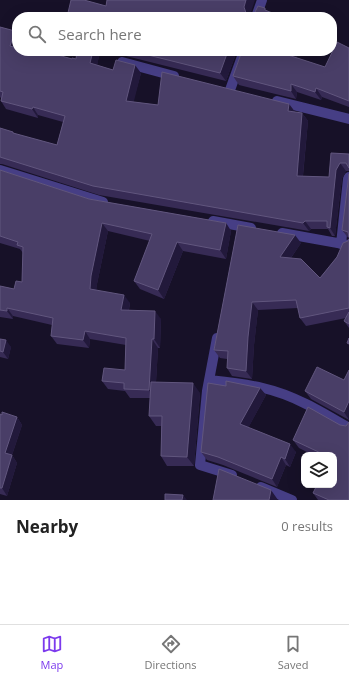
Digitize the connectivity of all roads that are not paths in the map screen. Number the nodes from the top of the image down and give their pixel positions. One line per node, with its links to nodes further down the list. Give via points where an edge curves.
1 (262, 0): 2 (street)
2 (258, 12)
3 (242, 56): 6 (street)
4 (122, 62): 5 (street)
5 (183, 78)
6 (230, 90)
7 (267, 99): 8 (street)
8 (349, 119)
9 (0, 170): 11 (street)
10 (349, 177): 13 (street)
11 (112, 204)
12 (202, 219): 13 (street, via 238,230 267,231)
13 (345, 245)
14 (219, 326): 15 (street)
15 (209, 380): 16 (street, via 263,388 282,394 315,408); 17 (street, via 200,465)
16 (349, 428)
17 (292, 500)

